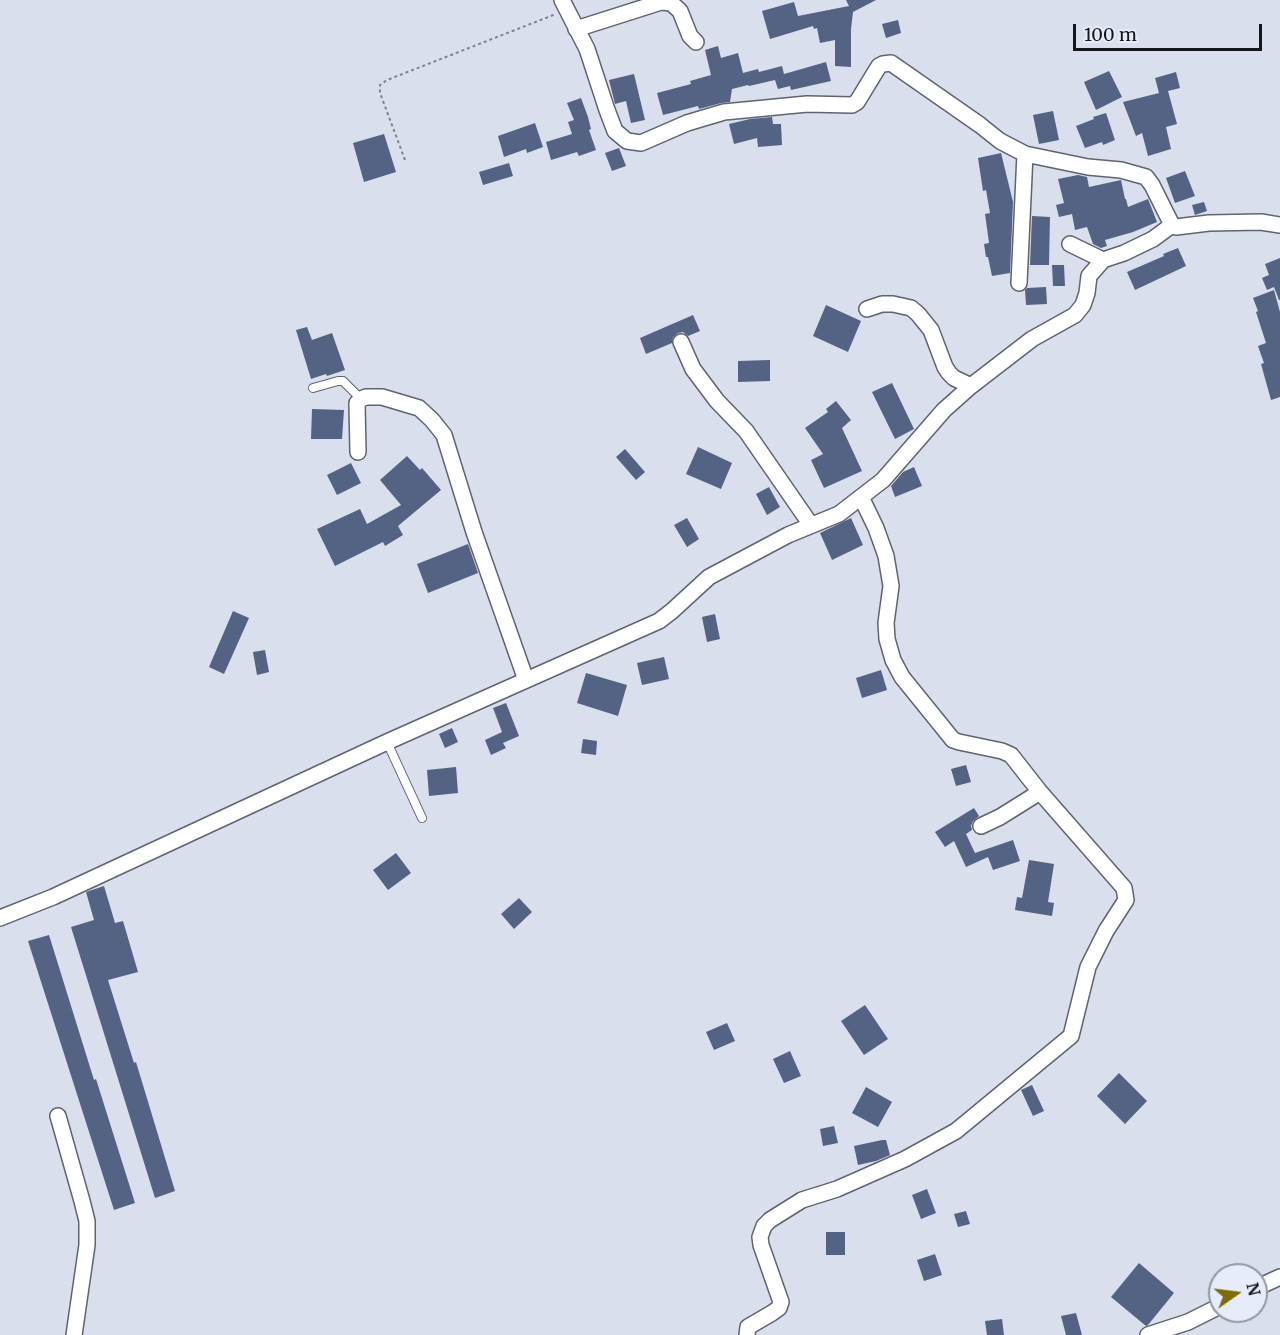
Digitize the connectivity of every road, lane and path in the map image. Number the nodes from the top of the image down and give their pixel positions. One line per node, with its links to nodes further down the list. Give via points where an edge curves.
1 (564, 5): 2 (street); 5 (path, via 380,85)
2 (576, 29): 3 (street, via 661,2 671,3 680,11); 4 (street, via 587,49 615,131 627,141 641,143 724,112 807,104 852,105 879,66 891,63 1000,141)
3 (696, 42)
4 (1025, 154): 6 (street, via 1146,177); 10 (street)
5 (405, 160)
6 (1172, 225): 7 (street); 9 (street, via 1153,239)
7 (1280, 225)
8 (1070, 244): 9 (street)
9 (1103, 260): 13 (street, via 1089,276 1083,305 1075,315 1032,339)
10 (1019, 282)
11 (867, 309): 13 (street, via 882,304 911,308 931,330 949,373)
12 (681, 342): 18 (street, via 693,369 746,431)
13 (970, 386): 17 (street, via 884,480)
14 (313, 388): 15 (lane, via 343,381)
15 (361, 399): 16 (street, via 357,404); 19 (street, via 382,397 419,408 444,435)
16 (358, 452)
17 (861, 497): 18 (street, via 839,514); 21 (street, via 886,556 891,586 887,639 892,660 902,677 953,740 1011,755)
18 (811, 525): 19 (street, via 709,578 659,621)
19 (526, 680): 20 (street)
20 (387, 742): 22 (lane); 24 (street)
21 (1040, 792): 23 (street); 28 (street, via 1124,888 1126,896 1088,967 1071,1036 956,1131 905,1160 802,1200 770,1220 760,1237 761,1245 782,1302 779,1308 748,1327)
22 (422, 818)
23 (981, 826)
24 (0, 918)
25 (58, 1116): 27 (street, via 87,1221)
26 (1208, 1312): 29 (street)
27 (74, 1335)
28 (747, 1335)
29 (1148, 1335)

